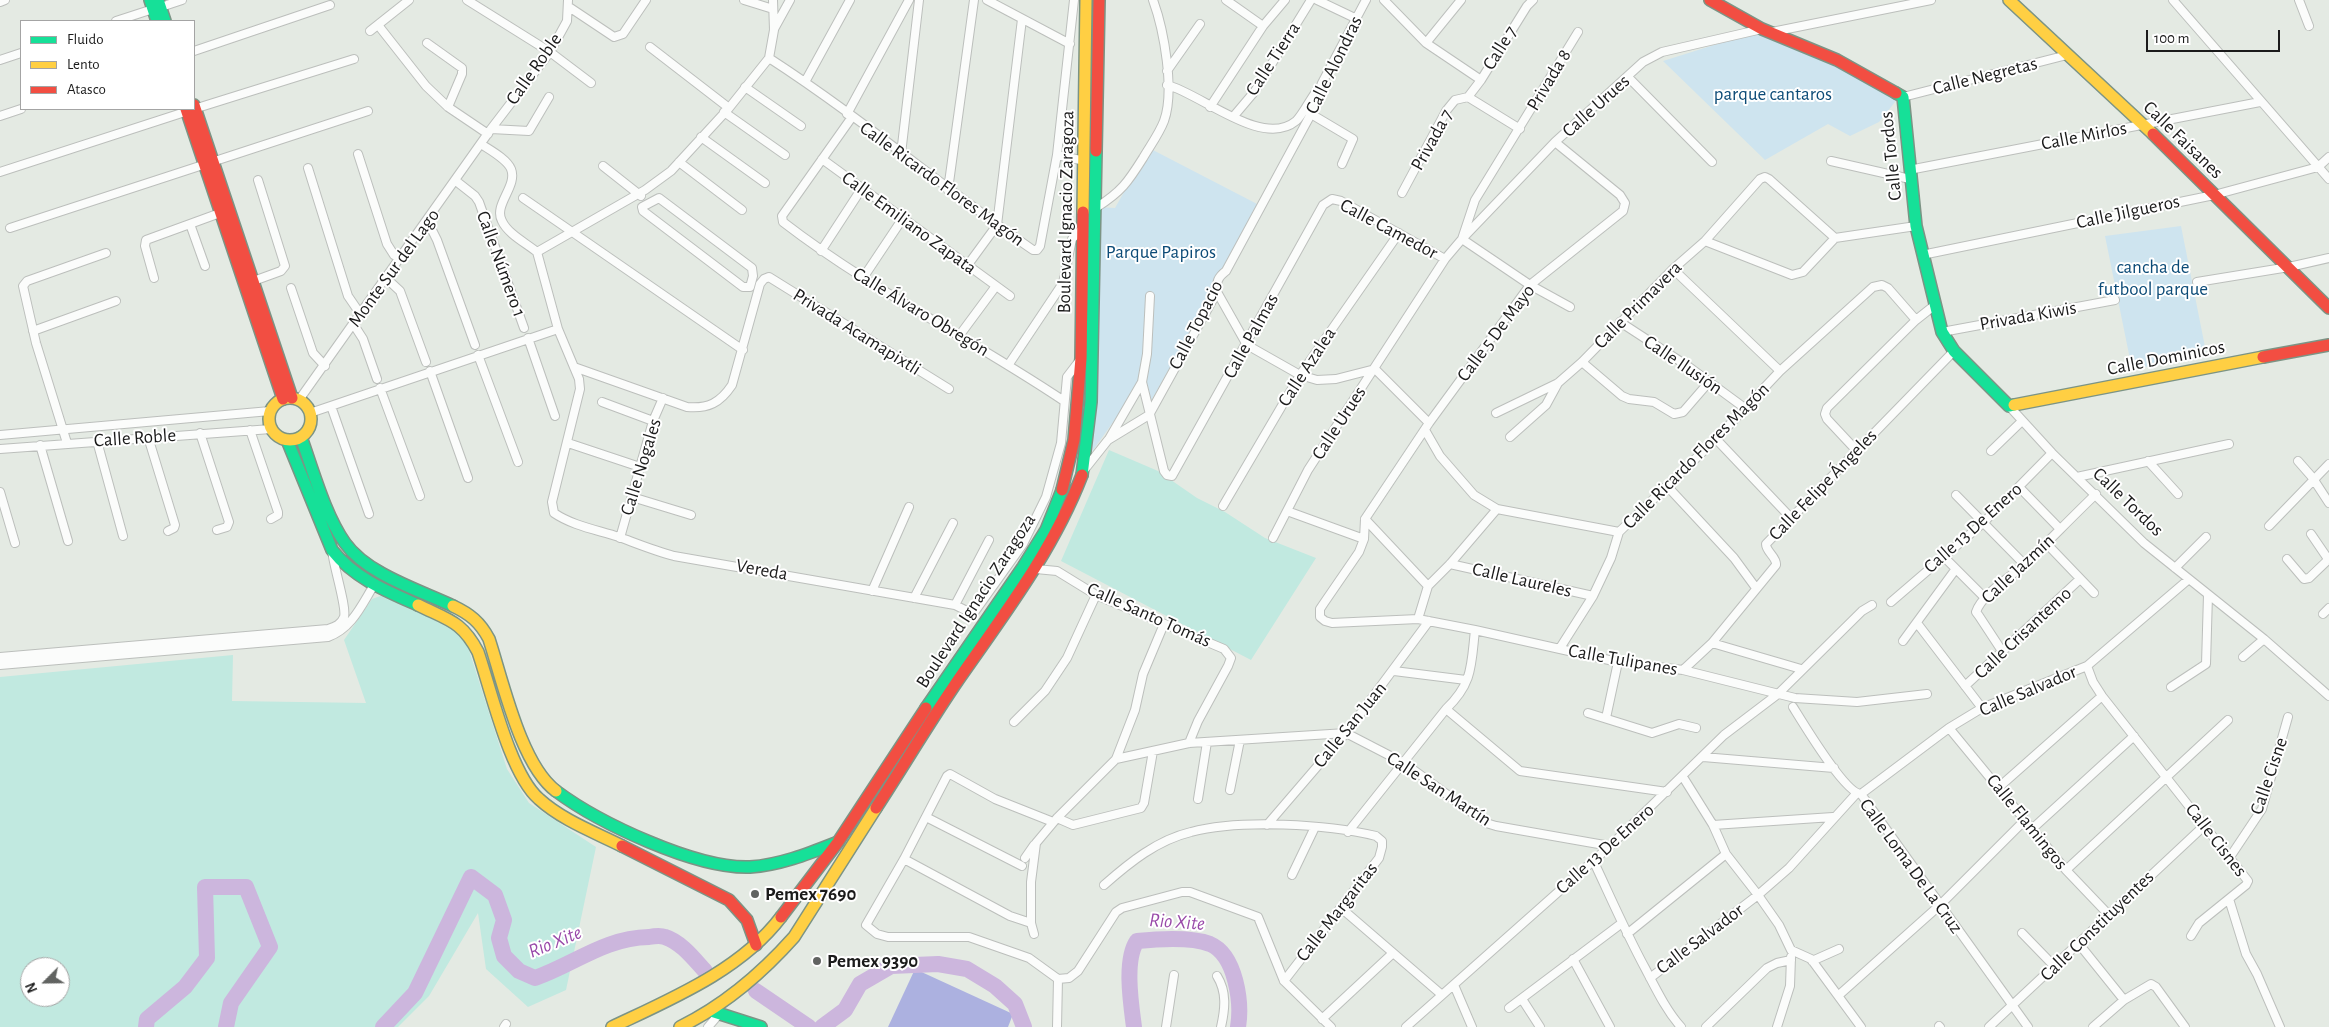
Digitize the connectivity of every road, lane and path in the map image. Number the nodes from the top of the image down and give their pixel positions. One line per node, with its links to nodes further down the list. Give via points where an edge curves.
1 (5, 0): 31 (street)
2 (182, 0): 32 (street)
3 (409, 0): 42 (street)
4 (467, 0): 54 (street)
5 (646, 0): 33 (street, via 618,37)
6 (744, 0): 35 (street)
7 (773, 0): 35 (street)
8 (790, 0): 45 (street)
9 (850, 0): 63 (street)
10 (909, 0): 82 (street)
11 (918, 0): 93 (street)
12 (974, 0): 114 (street)
13 (987, 0): 36 (street)
14 (1074, 0): 51 (street, Calle Ricardo Flores Magón)
15 (1086, 0): 98 (street, Boulevard Ignacio Zaragoza)
16 (1099, 0): 121 (street, Boulevard Ignacio Zaragoza)
17 (1153, 0): 60 (street, via 1161,23)
18 (1226, 0): 43 (street)
19 (1285, 0): 43 (street)
20 (1311, 0): 83 (street, Calle Tierra, via 1255,91)
21 (1317, 0): 37 (street)
22 (1366, 0): 37 (street, Calle Alondras)
23 (1384, 0): 50 (street)
24 (1460, 0): 50 (street)
25 (1533, 0): 62 (street, Calle 7)
26 (1710, 0): 46 (street, Calle Tordos)
27 (1930, 0): 46 (street, Calle Urues)
28 (2009, 0): 56 (street, Calle Faisanes)
29 (2174, 0): 71 (street)
30 (2299, 0): 44 (street)
31 (0, 2)
32 (155, 4): 38 (street); 39 (street); 40 (street)
33 (568, 4): 54 (street, Calle Roble, via 567,21)
34 (330, 5): 53 (street)
35 (773, 9): 45 (street)
36 (1022, 19): 51 (street); 127 (street)
37 (1357, 19): 64 (street, Calle Alondras)
38 (118, 20)
39 (157, 20)
40 (165, 20)
41 (1200, 24): 60 (street)
42 (378, 25): 47 (street); 72 (street, via 407,63)
43 (1263, 26): 73 (street)
44 (2309, 26)
45 (774, 30): 57 (street)
46 (1767, 30): 61 (street, Calle Urues, via 1662,52 1643,62); 70 (street, Calle Tordos, via 1837,60)
47 (370, 31)
48 (1578, 32): 86 (street, Privada 8)
49 (427, 43): 72 (street, via 462,68)
50 (1426, 43): 62 (street)
51 (1070, 44): 95 (street, Calle Ricardo Flores Magón)
52 (650, 47): 78 (street)
53 (195, 51)
54 (550, 52): 65 (street); 88 (street, Calle Roble)
55 (20, 53): 59 (street)
56 (2067, 55): 70 (street, Calle Negretas); 84 (street, Calle Faisanes)
57 (769, 58): 63 (street, Calle Ricardo Flores Magón); 67 (street)
58 (354, 59): 74 (street)
59 (0, 60)
60 (1167, 71): 66 (street)
61 (1628, 77): 90 (street, Calle Urues); 101 (street)
62 (1481, 80): 69 (street, Calle 7)
63 (805, 82): 82 (street, Calle Ricardo Flores Magón)
64 (1322, 83): 80 (street, Calle Alondras); 83 (street, via 1306,103 1298,120 1283,127 1261,127)
65 (591, 84)
66 (1167, 85): 73 (street, via 1185,91); 121 (street, via 1164,120 1154,139 1124,187)
67 (745, 87): 78 (street); 85 (street)
68 (548, 97): 88 (street, via 529,131)
69 (1468, 97): 86 (street); 115 (street, Privada 7, via 1455,100 1446,112)
70 (1903, 97): 108 (street, Calle Tordos)
71 (2260, 102): 84 (street, Calle Mirlos); 105 (street)
72 (448, 106): 88 (street)
73 (1210, 107): 83 (street)
74 (195, 108)
75 (20, 109): 81 (street)
76 (188, 110): 107 (street)
77 (191, 110): 102 (street)
78 (726, 110): 89 (street); 94 (street)
79 (368, 111): 102 (street)
80 (1311, 114): 87 (street, Calle Alondras); 103 (street, via 1353,139)
81 (0, 116)
82 (850, 116): 93 (street, Calle Ricardo Flores Magón); 97 (street)
83 (1233, 117)
84 (2143, 124): 108 (street, Calle Mirlos); 117 (street, Calle Faisanes)
85 (801, 126)
86 (1520, 128): 133 (street, Calle Urues, via 1475,200)
87 (1302, 130): 155 (street, Calle Topacio, via 1226,271 1219,276)
88 (490, 132): 91 (street, Monte Sur del Lago)
89 (702, 137): 100 (street); 112 (street)
90 (1555, 142): 133 (street, Calle Urues); 152 (street, Calle 5 De Mayo, via 1620,195 1625,203 1624,212)
91 (481, 144): 111 (street, Monte Sur del Lago); 137 (street, via 512,170 500,219 505,227)
92 (358, 154): 141 (street, via 387,244)
93 (901, 154): 114 (street, Calle Ricardo Flores Magón)
94 (785, 155)
95 (1057, 155): 98 (street); 127 (street, Calle Ricardo Flores Magón, via 1037,250)
96 (2329, 157): 105 (street, Calle Jilgueros)
97 (822, 159): 113 (street, Calle Emiliano Zapata); 136 (street, Calle Álvaro Obregón, via 781,219)
98 (1085, 161): 130 (street, Boulevard Ignacio Zaragoza)
99 (1831, 161): 108 (street)
100 (679, 162): 116 (street); 122 (street)
101 (1712, 162)
102 (209, 164): 123 (street); 129 (street); 151 (street)
103 (1342, 164)
104 (602, 166): 116 (street)
105 (2318, 167): 109 (street); 117 (street, Calle Jilgueros)
106 (308, 168): 163 (street, via 348,296)
107 (0, 172)
108 (1909, 175): 128 (street, Calle Tordos)
109 (2329, 179)
110 (258, 180): 151 (street, via 285,266)
111 (456, 181): 126 (street, Monte Sur del Lago); 167 (street, Calle Número 1, via 479,202)
112 (765, 183)
113 (862, 188): 124 (street, Calle Emiliano Zapata); 136 (street)
114 (948, 190): 127 (street, Calle Ricardo Flores Magón)
115 (1402, 193)
116 (639, 194): 120 (street); 131 (street)
117 (2214, 195): 139 (street, Calle Jilgueros); 145 (street, Calle Faisanes)
118 (523, 198): 131 (street)
119 (1332, 199): 132 (street, Calle Camedor); 174 (street, Calle Palmas, via 1323,205)
120 (648, 203): 120 (street, via 642,207 643,211 746,288 750,287 752,268 659,198)
121 (1096, 207): 235 (street, Boulevard Ignacio Zaragoza, via 1091,402)
122 (742, 210)
123 (220, 213): 125 (street); 151 (street)
124 (903, 218): 144 (street, Calle Emiliano Zapata); 149 (street)
125 (190, 224): 143 (street); 147 (street, via 146,240 144,246)
126 (426, 224): 141 (street, Monte Sur del Lago); 173 (street, via 437,240)
127 (997, 225): 144 (street)
128 (1916, 226): 134 (street); 139 (street, Calle Tordos)
129 (10, 228)
130 (1083, 228): 179 (street, Boulevard Ignacio Zaragoza); 182 (street, via 1072,239 1063,283)
131 (572, 232): 137 (street); 176 (street)
132 (1399, 233): 142 (street, Calle Camedor); 188 (street, Calle Azalea)
133 (1462, 238): 142 (street, Calle Urues); 152 (street)
134 (1835, 238): 135 (street, via 1797,275); 135 (street, Calle Primavera, via 1765,177 1760,178)
135 (1705, 241): 146 (street, Calle Primavera)
136 (821, 251): 149 (street, Calle Álvaro Obregón)
137 (537, 252): 168 (street)
138 (106, 253): 169 (street, via 24,283)
139 (1922, 254): 160 (street, Calle Tordos)
140 (2329, 258): 145 (street)
141 (400, 259): 148 (street, Monte Sur del Lago)
142 (1445, 259): 185 (street, Calle Urues)
143 (205, 266)
144 (968, 266): 153 (street, Calle Emiliano Zapata)
145 (2289, 267): 150 (street); 162 (street, Calle Faisanes)
146 (1673, 268): 165 (street, Calle Primavera); 187 (street)
147 (154, 278)
148 (386, 278): 163 (street, Monte Sur del Lago); 180 (street, via 400,291)
149 (863, 278): 171 (street, Calle Álvaro Obregón)
150 (2197, 282)
151 (249, 283): 196 (street)
152 (1530, 285): 161 (street); 209 (street, Calle 5 De Mayo)
153 (996, 286): 156 (street, Calle Emiliano Zapata); 171 (street)
154 (291, 288): 183 (street, via 313,353)
155 (1217, 292): 174 (street); 205 (street, Calle Topacio)
156 (1010, 296)
157 (1150, 296): 190 (street)
158 (2115, 300): 170 (street, Privada Kiwis)
159 (116, 301): 169 (street)
160 (1935, 306): 164 (street); 170 (street, Calle Tordos)
161 (1570, 308)
162 (2329, 308)
163 (361, 315): 166 (street, Monte Sur del Lago)
164 (1916, 320): 187 (street, Calle Ricardo Flores Magón, via 1882,285 1868,291); 227 (street, via 1824,414)
165 (1620, 322): 181 (street, Calle Primavera); 191 (street, Calle Ilusión)
166 (354, 325): 183 (street, Monte Sur del Lago); 189 (street)
167 (524, 328)
168 (558, 329): 172 (street); 184 (street)
169 (33, 331): 211 (street)
170 (1942, 332): 177 (street, Calle Tordos)
171 (959, 336): 182 (street, Calle Álvaro Obregón)
172 (528, 338): 178 (street); 206 (street)
173 (475, 345)
174 (1247, 345): 188 (street); 205 (street, Calle Palmas, via 1172,476 1164,471)
175 (2329, 345): 200 (street, Calle Dominicos)
176 (743, 350): 194 (street, Privada Acamapixtli, via 760,284 769,278); 195 (street, Calle Nogales, via 732,385 724,398 713,405 686,407)
177 (1954, 351): 200 (street, Calle Tordos); 227 (street, Calle Felipe Ángeles)
178 (478, 355): 186 (street); 232 (street)
179 (1081, 358): 197 (street, via 1067,377); 364 (street, Boulevard Ignacio Zaragoza, via 1074,440 1063,488 1046,530)
180 (426, 362)
181 (1582, 362): 191 (street, via 1622,396 1654,402 1674,414 1684,412); 192 (street, Calle Primavera)
182 (1009, 364): 197 (street, Calle Álvaro Obregón)
183 (324, 366): 196 (street, Monte Sur del Lago)
184 (574, 367): 195 (street, Calle Nogales); 223 (street, via 580,389)
185 (1375, 369): 188 (street, via 1336,379 1318,380); 209 (street); 253 (street, Calle Urues, via 1308,470)
186 (430, 371): 193 (street); 237 (street)
187 (1780, 371): 201 (street, Calle Ricardo Flores Magón)
188 (1300, 375): 249 (street, Calle Azalea)
189 (377, 379)
190 (1142, 382): 205 (street); 220 (street)
191 (1710, 382): 201 (street, Calle Ilusión)
192 (1558, 383): 204 (street, Calle Primavera); 217 (street, via 1546,405)
193 (380, 388): 199 (street); 245 (street)
194 (949, 389)
195 (663, 398): 207 (street, Calle Nogales)
196 (291, 399): 202 (street, via 275,404); 203 (street, via 306,405)
197 (1064, 401): 298 (street, Vereda, via 1061,443 1046,497 1023,544 973,614)
198 (602, 402): 207 (street)
199 (331, 406): 203 (street); 254 (street)
200 (2009, 406): 208 (street, Calle Tordos)
201 (1746, 409): 218 (street, Calle Ricardo Flores Magón)
202 (270, 411): 210 (street); 211 (street, Calle Roble)
203 (310, 413): 216 (street, via 307,431)
204 (1496, 413)
205 (1149, 415): 220 (street)
206 (555, 416)
207 (653, 421): 234 (street, Calle Nogales)
208 (2022, 421): 228 (street); 229 (street, Calle Tordos)
209 (1427, 427): 252 (street, via 1440,456 1474,495); 258 (street, Calle 5 De Mayo)
210 (270, 428): 212 (street, Calle Roble); 219 (street)
211 (64, 430): 214 (street, Calle Roble); 222 (street)
212 (250, 430): 213 (street, Calle Roble); 257 (street, via 278,512)
213 (200, 433): 215 (street, Calle Roble); 263 (street, via 229,522 227,527)
214 (0, 435)
215 (148, 437): 221 (street, Calle Roble); 264 (street, via 175,525)
216 (301, 437): 219 (street); 248 (street)
217 (1510, 437)
218 (1716, 439): 239 (street, Calle Ricardo Flores Magón); 256 (street)
219 (287, 440): 251 (street)
220 (1108, 440): 235 (street)
221 (97, 441): 222 (street, Calle Roble); 267 (street)
222 (68, 443): 225 (street, Calle Roble)
223 (568, 443): 234 (street); 269 (street, Vereda, via 552,502 554,513 563,520)
224 (2229, 444): 230 (street)
225 (40, 445): 226 (street, Calle Roble); 273 (street)
226 (0, 448)
227 (1856, 450): 256 (street, Calle Felipe Ángeles)
228 (1991, 451)
229 (2052, 453): 236 (street, Calle Tordos); 240 (street, Calle 13 De Enero)
230 (2148, 461): 236 (street); 243 (street)
231 (2298, 461): 238 (street)
232 (518, 462)
233 (2329, 464): 238 (street)
234 (640, 467): 246 (street, Calle Nogales)
235 (1083, 472): 283 (street, Boulevard Ignacio Zaragoza, via 1069,509)
236 (2077, 476): 242 (street, Calle Tordos)
237 (468, 478)
238 (2314, 481): 247 (street); 261 (street)
239 (1668, 486): 265 (street, Calle Ricardo Flores Magón); 289 (street, via 1734,558)
240 (2019, 487): 260 (street, Calle 13 De Enero); 262 (street)
241 (0, 492): 274 (street)
242 (2096, 494): 262 (street, Calle Jazmín); 282 (street, Calle Tordos, via 2144,544)
243 (2178, 494)
244 (1956, 495): 260 (street)
245 (420, 496)
246 (632, 497): 255 (street); 269 (street, Calle Nogales)
247 (2329, 503)
248 (326, 505): 251 (street); 364 (street, via 345,543 362,560 380,572 466,612 480,623 489,639 527,754 548,785 567,800 634,833 715,864 766,866)
249 (1223, 506)
250 (909, 507): 290 (street)
251 (315, 509): 276 (street)
252 (1497, 510): 265 (street); 280 (street)
253 (1287, 511): 270 (street, Calle Urues); 271 (street)
254 (369, 514)
255 (691, 515)
256 (1791, 518): 289 (street, Calle Felipe Ángeles, via 1766,544 1776,565)
257 (271, 519)
258 (1365, 519): 271 (street); 288 (street)
259 (953, 522): 295 (street)
260 (1983, 523): 277 (street, Calle 13 De Enero); 281 (street)
261 (2268, 526)
262 (2060, 529): 275 (street, Calle Jazmín)
263 (216, 530)
264 (168, 531)
265 (1619, 532): 294 (street, Calle Ricardo Flores Magón)
266 (2311, 534): 279 (street)
267 (123, 536)
268 (2206, 537): 282 (street)
269 (620, 538): 290 (street, Vereda, via 648,550 674,556)
270 (1273, 538)
271 (1364, 539): 302 (street, Calle Tulipanes, via 1359,552 1320,609 1320,616 1332,623)
272 (989, 540): 298 (street)
273 (68, 541)
274 (15, 543)
275 (2046, 543): 281 (street, Calle Jazmín); 285 (street)
276 (332, 550): 287 (street, via 343,564); 312 (street, via 344,618 328,629)
277 (1944, 558): 284 (street); 297 (street, Calle 13 De Enero)
278 (2287, 559): 279 (street, via 2304,579)
279 (2329, 559)
280 (1450, 564): 288 (street); 294 (street, Calle Laureles)
281 (2024, 564): 296 (street, Calle Jazmín)
282 (2175, 568): 286 (street, Calle Tordos)
283 (1036, 569): 292 (street, Calle Santo Tomás, via 1057,570); 406 (street, Boulevard Ignacio Zaragoza, via 953,688 794,937)
284 (1955, 570): 296 (street); 304 (street)
285 (2080, 579): 291 (street); 311 (street, Calle Crisantemo)
286 (2188, 579): 293 (street, Calle Tordos); 316 (street, Calle Salvador)
287 (374, 585): 315 (street, via 348,626 328,637); 386 (street, via 458,624 469,634 478,652 515,765 538,799 598,836 729,900 747,918)
288 (1428, 586): 302 (street)
289 (1756, 588): 309 (street, Calle Felipe Ángeles)
290 (872, 591): 295 (street, Vereda)
291 (2094, 593)
292 (1096, 595): 305 (street, Calle Santo Tomás); 334 (street, via 1067,658 1045,691)
293 (2208, 595): 307 (street, Calle Tordos); 322 (street, via 2206,664)
294 (1593, 596): 310 (street, Calle Ricardo Flores Magón)
295 (914, 598): 298 (street, Vereda)
296 (1985, 598): 311 (street, Calle Jazmín, via 1976,612)
297 (1891, 602)
298 (955, 605)
299 (1872, 605): 317 (street, Calle 13 De Enero)
300 (2329, 608): 301 (street)
301 (2323, 614)
302 (1418, 620): 303 (street, Calle Tulipanes)
303 (1429, 621): 306 (street, Calle Tulipanes); 319 (street, Calle San Juan)
304 (1917, 623): 308 (street); 321 (street)
305 (1164, 624): 341 (street, Calle Santo Tomás, via 1224,649 1231,658); 344 (street, via 1143,674 1135,710)
306 (1475, 630): 310 (street, Calle Tulipanes); 320 (street, via 1470,675)
307 (2264, 639): 313 (street); 326 (street, Calle Tordos)
308 (1903, 641)
309 (1712, 643): 317 (street); 318 (street, Calle Felipe Ángeles)
310 (1560, 648): 314 (street, Calle Tulipanes)
311 (2002, 651): 321 (street, Calle Crisantemo)
312 (0, 657)
313 (2243, 657)
314 (1618, 662): 318 (street, Calle Tulipanes); 332 (street)
315 (0, 665)
316 (2087, 666): 325 (street, Calle Cisnes); 328 (street, Calle Salvador)
317 (1802, 669): 323 (street, Calle 13 De Enero)
318 (1683, 670): 323 (street, Calle Tulipanes)
319 (1394, 671): 320 (street); 337 (street, Calle San Juan)
320 (1466, 680): 329 (street, via 1461,694)
321 (1965, 686): 328 (street)
322 (2171, 687)
323 (1778, 694): 324 (street, Calle Tulipanes, via 1857,702); 343 (street, Calle 13 De Enero, via 1724,735)
324 (1927, 694)
325 (2102, 696): 338 (street, Calle Cisnes); 349 (street)
326 (2329, 696)
327 (1793, 707): 346 (street, Calle Loma De La Cruz)
328 (1982, 708): 336 (street, Calle Salvador)
329 (1446, 710): 345 (street); 351 (street, via 1520,771)
330 (1588, 713): 332 (street)
331 (2288, 717): 368 (street, Calle Cisne, via 2262,809)
332 (1606, 718): 335 (street, via 1652,733 1679,724)
333 (2228, 720): 348 (street)
334 (1014, 722)
335 (1696, 728)
336 (1949, 728): 349 (street, Calle Flamingos); 352 (street, Calle Salvador)
337 (1346, 733): 339 (street); 345 (street, Calle San Martín); 358 (street, Calle San Juan)
338 (2134, 736): 348 (street, Calle Cisnes); 362 (street)
339 (1240, 740): 340 (street); 350 (street)
340 (1207, 742): 341 (street); 353 (street)
341 (1189, 743): 342 (street)
342 (1153, 751): 344 (street); 356 (street, via 1144,804 1140,808 1073,825)
343 (1703, 757): 346 (street); 347 (street, Calle 13 De Enero)
344 (1116, 759): 356 (street)
345 (1404, 763): 363 (street); 366 (street, Calle San Martín, via 1486,823)
346 (1834, 768): 352 (street, Calle Loma De La Cruz)
347 (1683, 777): 351 (street, Calle 13 De Enero); 359 (street)
348 (2167, 778): 360 (street, Calle Cisnes); 371 (street)
349 (1998, 788): 357 (street, Calle Flamingos)
350 (1230, 790)
351 (1667, 792): 366 (street, Calle 13 De Enero)
352 (1858, 794): 355 (street, Calle Salvador); 376 (street, Calle Loma De La Cruz)
353 (1198, 798)
354 (926, 817): 356 (street, via 950,774 995,799); 365 (street, via 1024,862); 369 (street)
355 (1833, 817): 359 (street); 374 (street, Calle Salvador, via 1801,856)
356 (1055, 820): 365 (street)
357 (2024, 820): 362 (street, Calle Flamingos); 376 (street)
358 (1267, 825): 361 (street); 373 (street, via 1190,832 1135,859)
359 (1713, 825): 367 (street)
360 (2205, 825): 368 (street, Calle Cisnes); 378 (street, Calle Constituyentes)
361 (1315, 827): 363 (street); 372 (street)
362 (2032, 829): 371 (street, Calle Flamingos)
363 (1348, 832): 377 (street, Calle Margaritas, via 1376,836 1382,840 1382,848)
364 (838, 842): 386 (street, Boulevard Ignacio Zaragoza, via 785,913)
365 (1036, 843): 379 (street, via 1031,882)
366 (1610, 846): 370 (street, Calle 13 De Enero)
367 (1726, 854): 374 (street); 383 (street)
368 (2230, 857): 375 (street, Calle Cisnes, via 2248,881)
369 (904, 859): 379 (street, via 1010,916); 397 (street, via 866,925 877,934 888,937 969,937 1029,958)
370 (1593, 860): 380 (street); 399 (street, Calle 13 De Enero)
371 (2066, 870): 378 (street, Calle Flamingos)
372 (1292, 875)
373 (1104, 885)
374 (1758, 895): 387 (street, via 1779,925); 396 (street, Calle Salvador)
375 (2229, 899): 384 (street, via 2199,923); 428 (street, Calle Cisnes, via 2246,954)
376 (1940, 905): 401 (street); 405 (street, Calle Loma De La Cruz)
377 (1341, 908): 389 (street); 398 (street, Calle Margaritas)
378 (2108, 914): 385 (street, Calle Constituyentes)
379 (1031, 923): 382 (street)
380 (1622, 923): 383 (street); 390 (street)
381 (2022, 933): 393 (street)
382 (1034, 934)
383 (1627, 934): 396 (street)
384 (2191, 936)
385 (2079, 944): 393 (street, Calle Constituyentes); 403 (street)
386 (756, 945): 408 (street, Boulevard Ignacio Zaragoza, via 696,986)
387 (1791, 950): 391 (street); 392 (street)
388 (1839, 950): 392 (street)
389 (1393, 953): 400 (street); 407 (street)
390 (1573, 959): 402 (street); 419 (street)
391 (1790, 960): 421 (street, via 1767,968); 422 (street, via 1790,986)
392 (1812, 961): 401 (street)
393 (2055, 967): 405 (street, Calle Constituyentes)
394 (1174, 975): 413 (street)
395 (1217, 976): 414 (street, via 1223,986 1225,1008)
396 (1650, 978): 420 (street, via 1671,1016)
397 (1058, 979): 398 (street, via 1069,978 1078,971 1116,912 1122,908 1190,892 1258,917); 412 (street)
398 (1284, 981): 407 (street)
399 (1454, 985): 400 (street, Calle 13 De Enero); 417 (street)
400 (1442, 995): 416 (street, Calle 13 De Enero)
401 (1839, 995): 423 (street)
402 (1522, 999): 404 (street); 418 (street)
403 (2124, 1000): 426 (street); 427 (street, via 2153,985)
404 (1509, 1008)
405 (2012, 1008): 424 (street, Calle Constituyentes); 425 (street, Calle Loma De La Cruz)
406 (716, 1012): 409 (street, Boulevard Ignacio Zaragoza); 410 (street); 411 (street)
407 (1322, 1018): 415 (street)
408 (614, 1027)
409 (680, 1027)
410 (708, 1027)
411 (761, 1027)
412 (1057, 1027)
413 (1166, 1027)
414 (1222, 1027)
415 (1331, 1027)
416 (1406, 1027)
417 (1472, 1027)
418 (1540, 1027)
419 (1610, 1027)
420 (1681, 1027)
421 (1706, 1027)
422 (1777, 1027)
423 (1861, 1027)
424 (1989, 1027)
425 (2028, 1027)
426 (2092, 1027)
427 (2185, 1027)
428 (2280, 1027)

